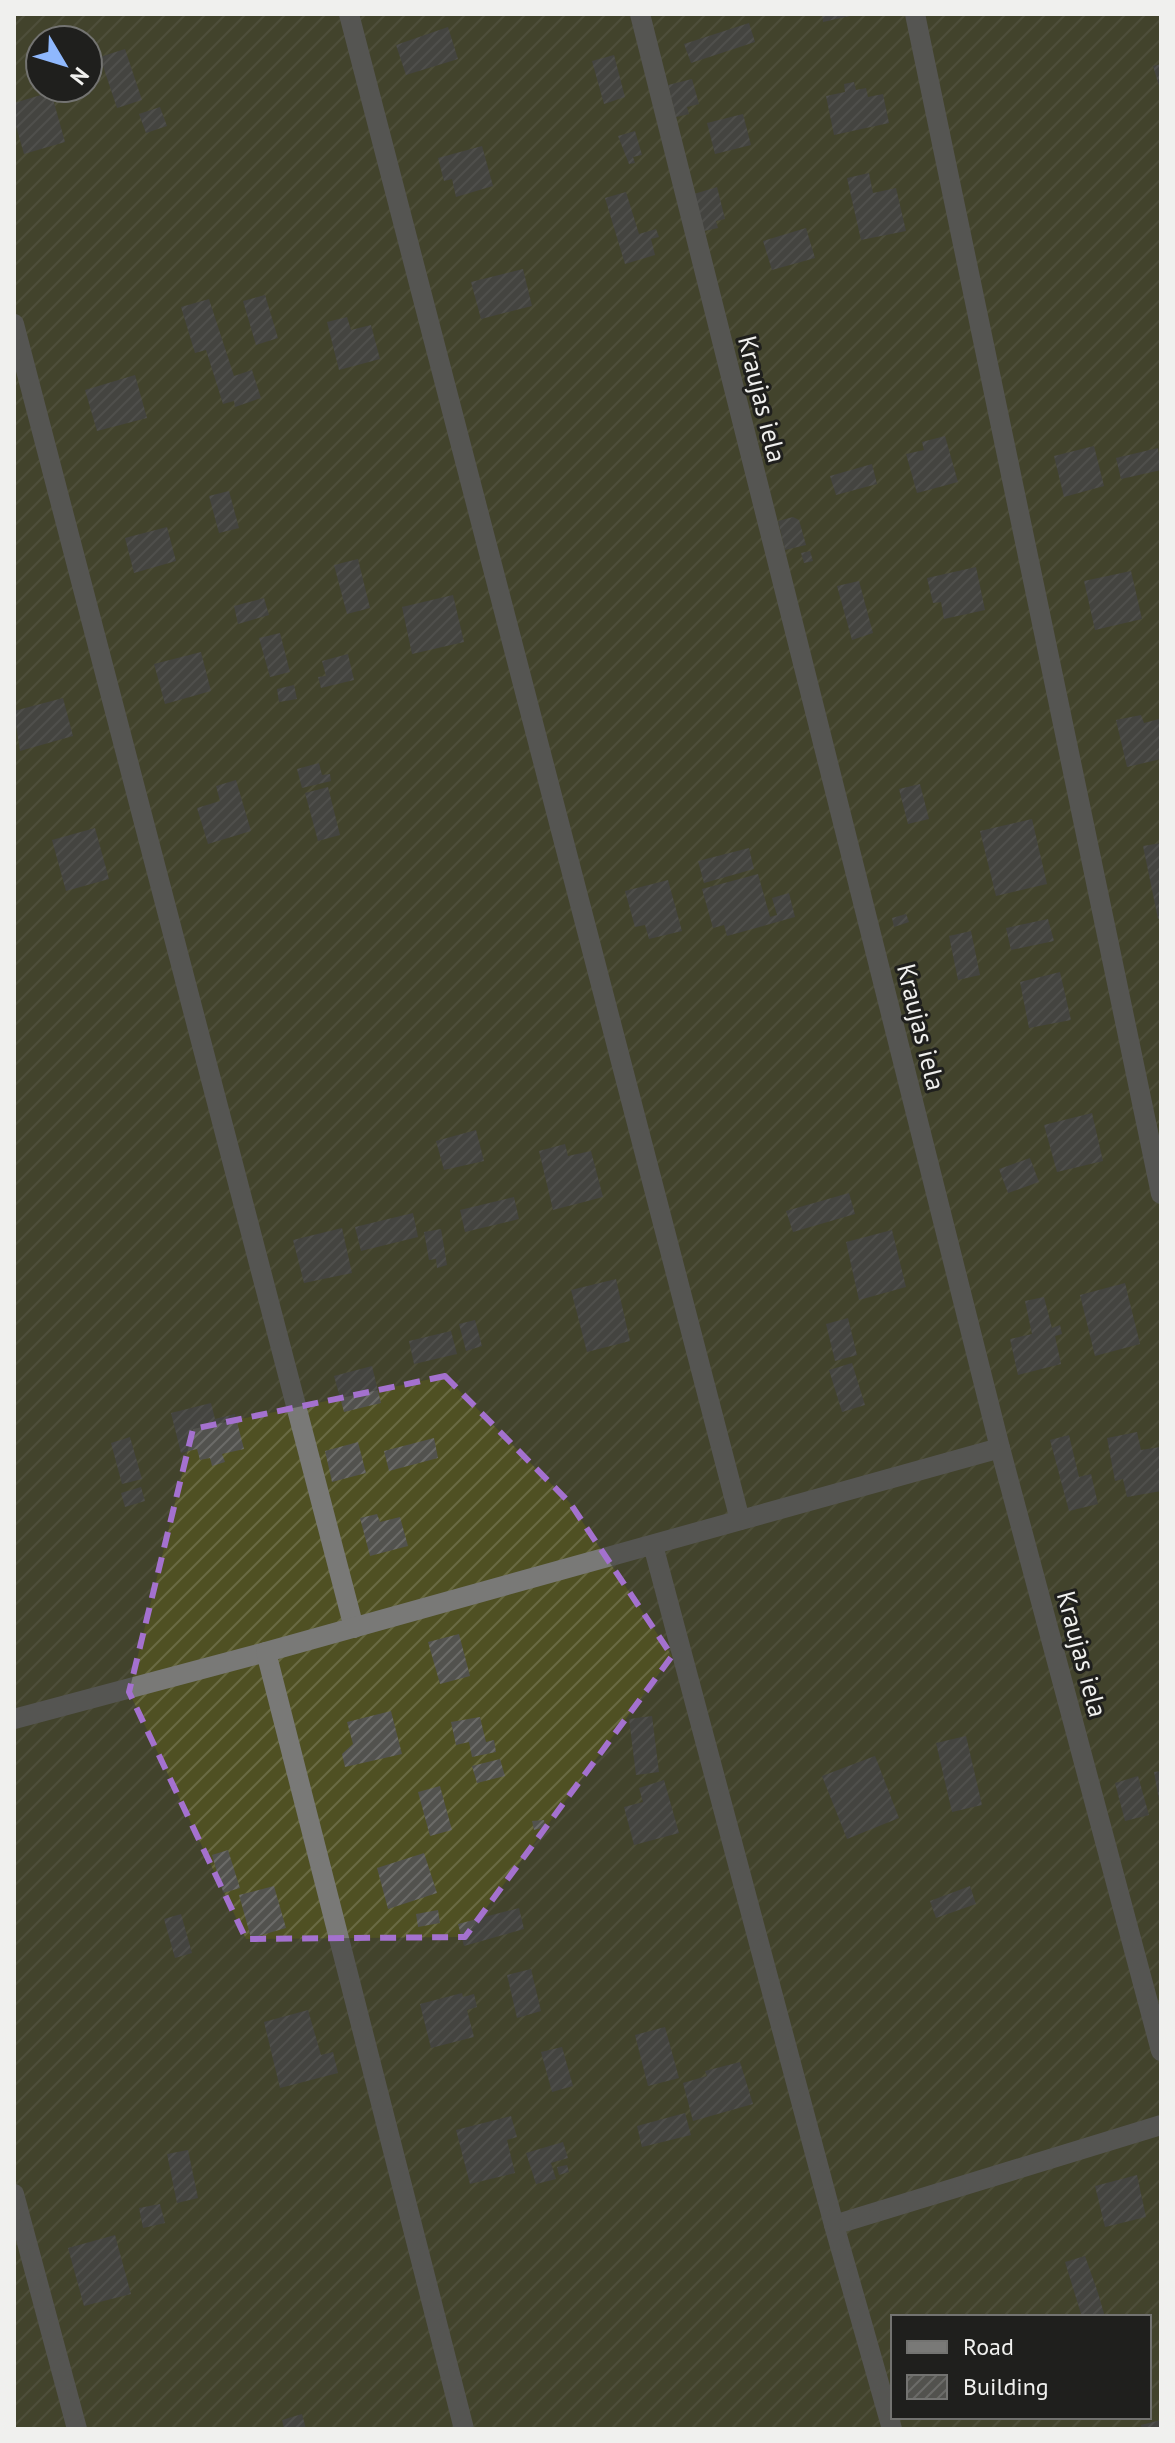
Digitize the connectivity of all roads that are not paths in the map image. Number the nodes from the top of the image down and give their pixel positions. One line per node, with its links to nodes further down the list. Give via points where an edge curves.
1 (349, 14): 7 (street)
2 (640, 14): 6 (street, Kraujas iela)
3 (915, 14): 5 (street)
4 (14, 324): 9 (street)
5 (1161, 1194)
6 (1000, 1448): 7 (street); 12 (street, Kraujas iela)
7 (740, 1520): 8 (street)
8 (653, 1545): 9 (street); 15 (street)
9 (354, 1628): 10 (street)
10 (266, 1652): 11 (street); 17 (street)
11 (14, 1719)
12 (1161, 2051)
13 (1161, 2125): 15 (street)
14 (14, 2194): 16 (street)
15 (834, 2225): 18 (street)
16 (77, 2429)
17 (464, 2429)
18 (892, 2429)

